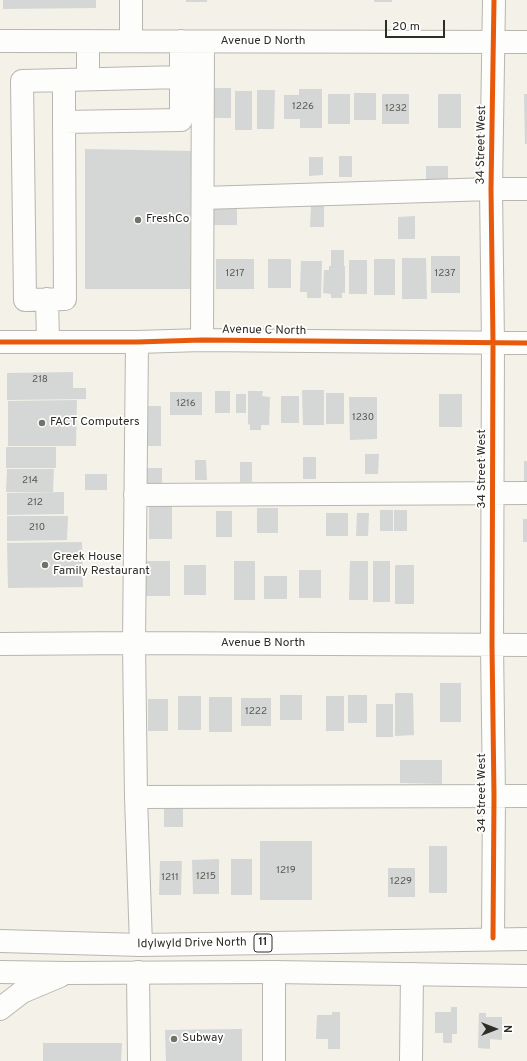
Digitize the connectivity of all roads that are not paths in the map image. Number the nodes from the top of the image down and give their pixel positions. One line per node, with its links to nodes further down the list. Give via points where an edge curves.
1 (132, 0): 5 (street)
2 (494, 0): 8 (street, 34 Street West)
3 (0, 41): 4 (street, Avenue D North)
4 (88, 41): 5 (street, Avenue D North); 11 (street)
5 (131, 41): 6 (street, Avenue D North)
6 (181, 42): 7 (street, Avenue D North); 10 (street)
7 (203, 42): 8 (street, Avenue D North); 16 (street)
8 (493, 42): 9 (street, Avenue D North); 14 (street, 34 Street West)
9 (527, 42)
10 (180, 77): 11 (street); 13 (street, via 181,120)
11 (88, 79): 12 (street)
12 (64, 80): 13 (street); 17 (street, via 22,81 25,300)
13 (64, 122): 17 (street)
14 (491, 189): 15 (street); 16 (street); 22 (street, 34 Street West)
15 (527, 189)
16 (203, 198): 18 (street)
17 (56, 299): 20 (street)
18 (202, 340): 21 (street, Avenue C North); 22 (street, Avenue C North)
19 (0, 342): 20 (street, Avenue C North)
20 (48, 342): 21 (street, Avenue C North)
21 (137, 342): 26 (street)
22 (493, 343): 23 (street, Avenue C North); 24 (street, 34 Street West)
23 (527, 343)
24 (493, 493): 25 (street); 26 (street); 29 (street, 34 Street West)
25 (527, 493)
26 (135, 495): 27 (street)
27 (134, 643): 28 (street, Avenue B North); 29 (street, Avenue B North); 33 (street)
28 (0, 644)
29 (492, 645): 30 (street, Avenue B North); 31 (street, 34 Street West)
30 (527, 645)
31 (494, 796): 32 (street); 33 (street); 34 (street, 34 Street West)
32 (527, 796)
33 (136, 797): 37 (street)
34 (493, 938): 35 (street, Idylwyld Drive North / 11); 37 (street, Idylwyld Drive North / 11)
35 (527, 939)
36 (0, 942): 37 (street, Idylwyld Drive North / 11)
37 (141, 945)
38 (0, 972): 41 (street)
39 (138, 972): 40 (street); 41 (street); 45 (street)
40 (274, 972): 42 (street); 46 (street)
41 (67, 973): 44 (street, via 22,992)
42 (412, 974): 43 (street); 47 (street)
43 (527, 976)
44 (0, 1009)
45 (139, 1061)
46 (274, 1061)
47 (411, 1061)

